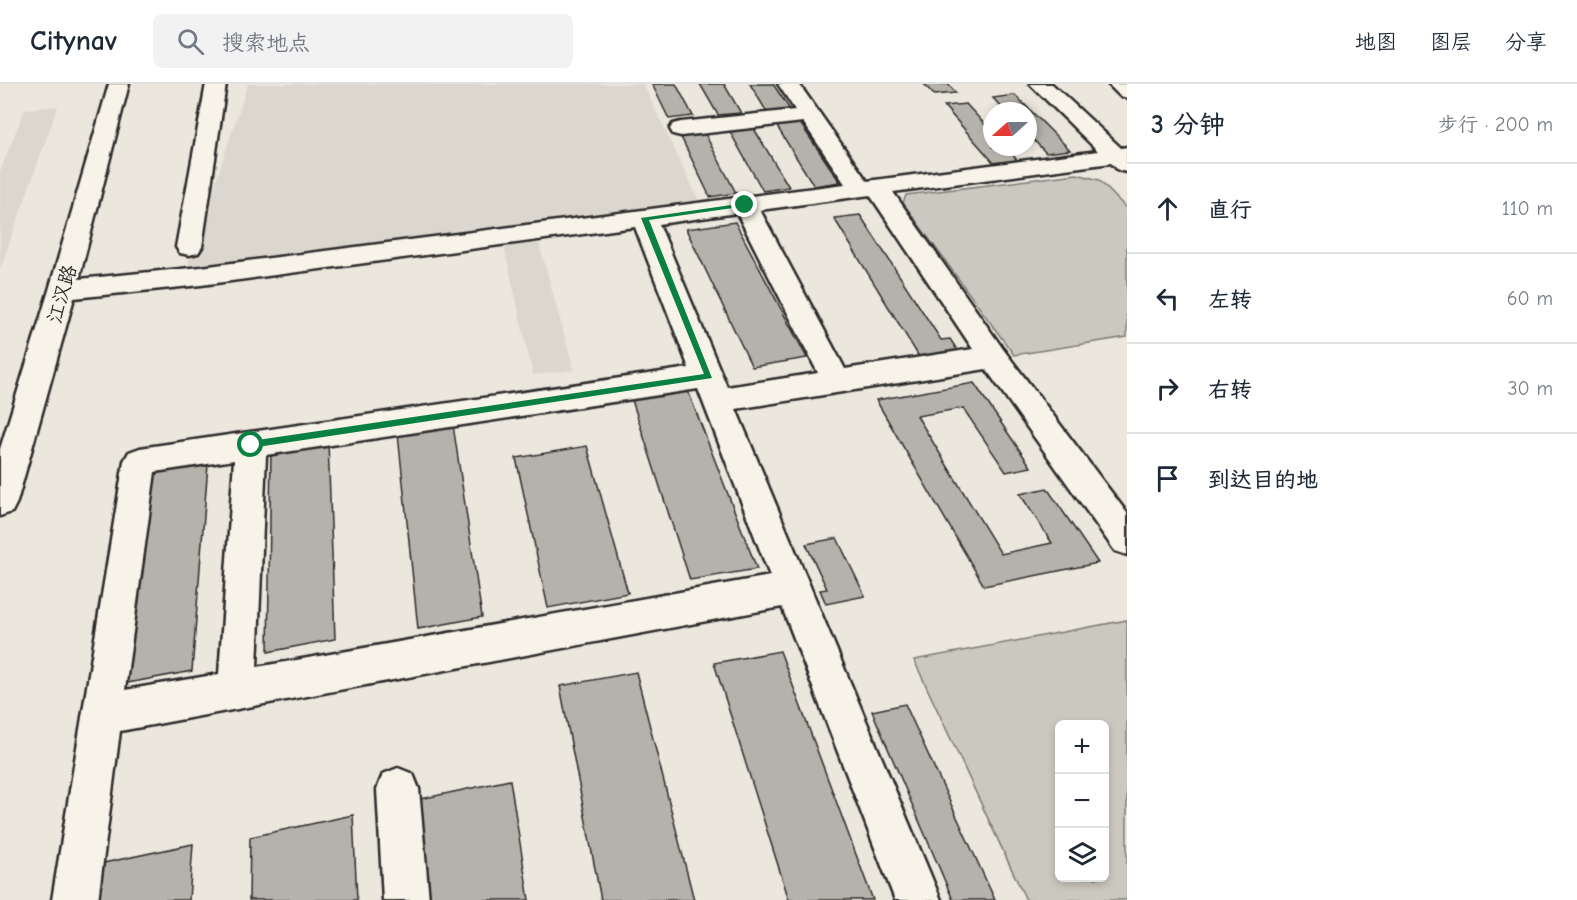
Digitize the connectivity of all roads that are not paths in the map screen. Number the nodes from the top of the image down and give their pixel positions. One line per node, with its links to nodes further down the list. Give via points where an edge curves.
1 (119, 84): 14 (street, 江汉路)
2 (216, 84): 13 (street)
3 (788, 84): 7 (street)
4 (1040, 84): 9 (street)
5 (1118, 84): 6 (street)
6 (1127, 92)
7 (809, 115): 8 (street); 10 (street)
8 (681, 129)
9 (1123, 159): 10 (street)
10 (869, 189): 11 (street); 15 (street)
11 (745, 205): 12 (street); 16 (street)
12 (644, 218): 14 (street); 17 (street)
13 (189, 247)
14 (63, 290): 19 (street, 江汉路)
15 (993, 357): 16 (street); 20 (street)
16 (837, 382): 17 (street)
17 (714, 388): 18 (street); 21 (street)
18 (251, 445): 22 (street); 23 (street, via 140,461)
19 (0, 502)
20 (1127, 540)
21 (794, 588): 22 (street); 27 (street)
22 (237, 689): 23 (street)
23 (103, 714): 25 (street)
24 (398, 789): 26 (street)
25 (75, 900)
26 (406, 900)
27 (918, 900)

